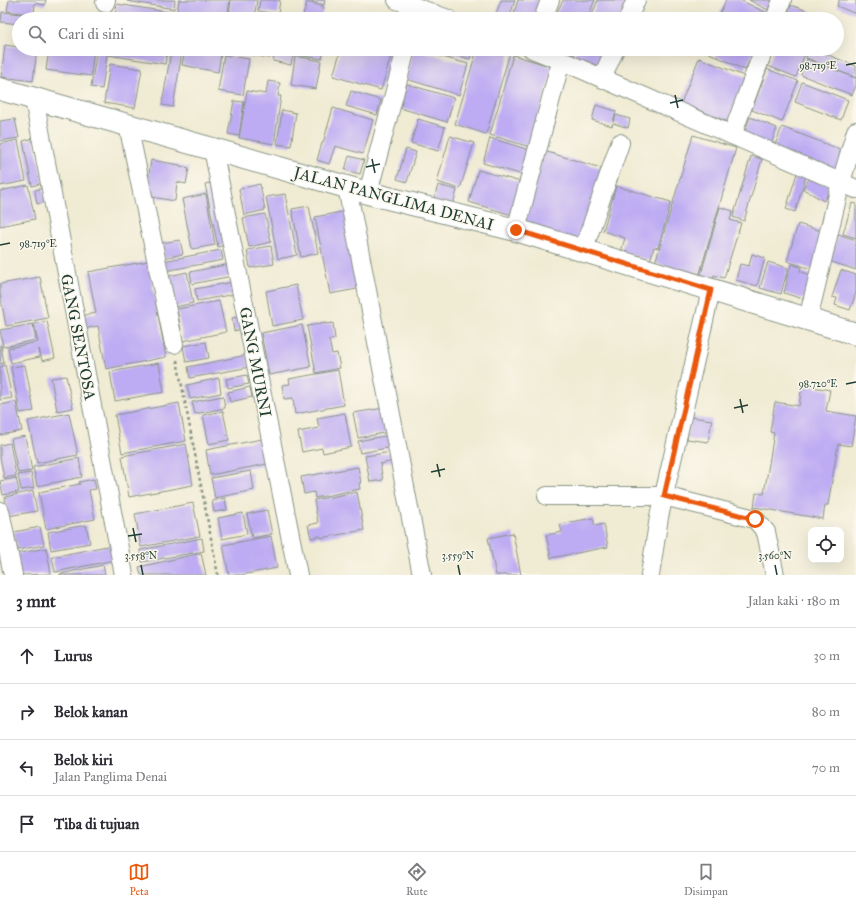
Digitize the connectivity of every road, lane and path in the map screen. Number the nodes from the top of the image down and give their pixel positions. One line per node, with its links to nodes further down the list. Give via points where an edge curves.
1 (397, 0): 5 (street)
2 (550, 0): 6 (street)
3 (636, 0): 7 (street)
4 (782, 0): 8 (street)
5 (417, 9)
6 (546, 12)
7 (631, 12)
8 (778, 12)
9 (404, 56): 24 (street)
10 (550, 56): 14 (street)
11 (612, 56): 14 (street)
12 (761, 56): 19 (street)
13 (558, 72): 25 (street)
14 (602, 78): 19 (street)
15 (0, 89): 16 (main road, JALAN PANGLIMA DENAI)
16 (34, 99): 17 (main road, JALAN PANGLIMA DENAI); 35 (street, GANG SENTOSA)
17 (128, 125): 21 (main road, JALAN PANGLIMA DENAI); 30 (street)
18 (856, 131): 22 (street)
19 (732, 135): 22 (street)
20 (620, 142): 26 (street)
21 (213, 149): 23 (main road, JALAN PANGLIMA DENAI); 37 (street, GANG MURNI)
22 (848, 186): 28 (street)
23 (347, 187): 24 (main road, JALAN PANGLIMA DENAI); 38 (street)
24 (368, 193): 25 (main road, JALAN PANGLIMA DENAI)
25 (516, 230): 26 (main road, JALAN PANGLIMA DENAI)
26 (583, 251): 27 (main road, JALAN PANGLIMA DENAI)
27 (711, 290): 28 (main road, JALAN PANGLIMA DENAI); 32 (street)
28 (808, 319): 29 (main road, JALAN PANGLIMA DENAI)
29 (856, 334)
30 (174, 344): 36 (path)
31 (547, 496): 32 (street)
32 (664, 496): 39 (street); 40 (street, via 755,519 766,532)
33 (0, 511): 34 (street)
34 (13, 575)
35 (124, 575)
36 (218, 575)
37 (298, 575)
38 (422, 575)
39 (650, 575)
40 (775, 575)

